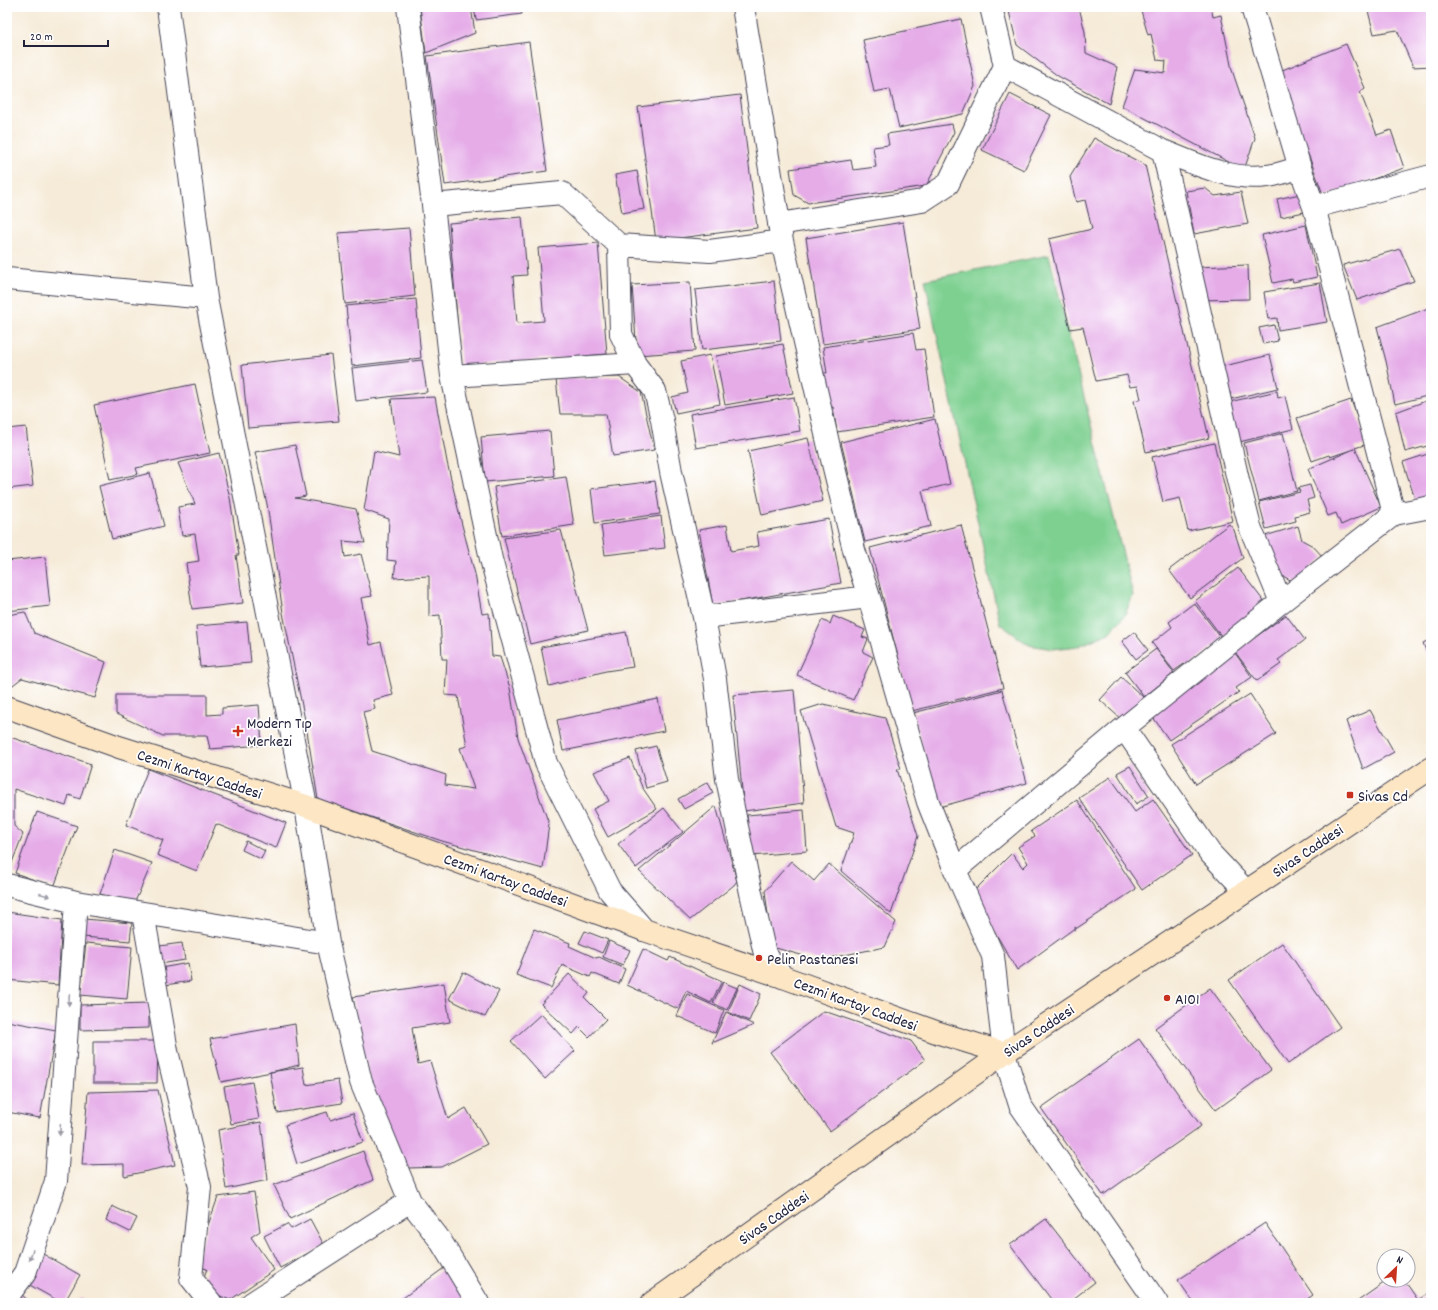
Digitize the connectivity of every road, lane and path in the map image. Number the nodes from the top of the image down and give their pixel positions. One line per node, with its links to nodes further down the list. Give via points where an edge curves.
1 (168, 7): 15 (street)
2 (408, 7): 10 (street)
3 (743, 7): 12 (street)
4 (991, 7): 6 (street)
5 (1252, 7): 8 (street)
6 (1005, 66): 7 (street); 12 (street, via 948,184 922,200)
7 (1163, 151): 8 (street, via 1210,170 1243,177 1268,176); 21 (street, via 1250,527)
8 (1300, 168): 11 (street)
9 (1431, 176): 11 (street)
10 (433, 205): 13 (street, via 562,193); 17 (street)
11 (1314, 208): 19 (street)
12 (781, 233): 13 (street, via 710,251); 20 (street, via 841,498)
13 (619, 245): 16 (street, via 621,334)
14 (7, 279): 15 (street)
15 (206, 298): 26 (street)
16 (635, 364): 17 (street); 22 (street, via 655,390)
17 (452, 376): 32 (street, via 491,558 546,763 610,891)
18 (1431, 507): 19 (street)
19 (1394, 514): 21 (street)
20 (869, 597): 22 (street); 27 (street, via 928,802)
21 (1280, 602): 24 (street)
22 (704, 617): 34 (street, via 715,679 727,779 751,893 765,954)
23 (7, 707): 26 (street, Cezmi Kartay Caddesi, via 119,747)
24 (1124, 728): 27 (street); 29 (street, via 1210,853)
25 (1431, 768): 29 (street, Sivas Caddesi)
26 (306, 806): 32 (street, Cezmi Kartay Caddesi); 33 (street)
27 (955, 870): 35 (street, via 993,956)
28 (7, 885): 30 (street, one-way to 30)
29 (1246, 891): 35 (street, Sivas Caddesi)
30 (76, 902): 31 (street); 37 (street, one-way to 37, via 56,1181 26,1272)
31 (143, 913): 33 (street); 38 (street, via 167,1051 200,1187 191,1278)
32 (644, 930): 34 (street, Cezmi Kartay Caddesi)
33 (328, 944): 36 (street, via 361,1082)
34 (783, 976): 35 (street, Cezmi Kartay Caddesi, via 939,1033)
35 (1004, 1053): 41 (street, Sivas Caddesi); 42 (street, via 1020,1105)
36 (410, 1201): 39 (street); 40 (street, via 440,1240)
37 (7, 1297)
38 (211, 1303)
39 (252, 1303)
40 (478, 1303)
41 (652, 1303)
42 (1157, 1303)

